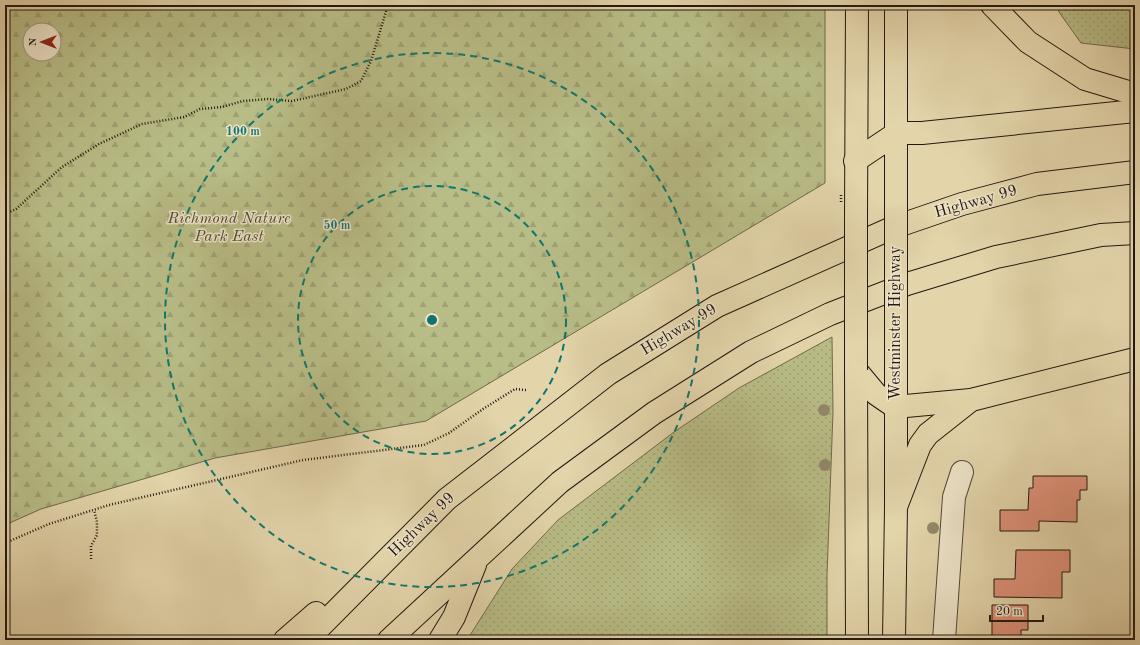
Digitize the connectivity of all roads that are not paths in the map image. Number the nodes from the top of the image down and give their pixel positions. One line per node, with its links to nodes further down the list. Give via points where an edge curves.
1 (857, 5): 7 (main road)
2 (896, 5): 6 (main road, Westminster Highway)
3 (992, 5): 4 (main road, via 1028,42 1085,79)
4 (1135, 94)
5 (1135, 111): 6 (main road, via 922,133)
6 (897, 133): 7 (main road); 13 (main road, Westminster Highway, bridge)
7 (855, 161): 11 (main road, bridge)
8 (1135, 172): 15 (main road, Highway 99, via 1037,184 962,204 892,228 717,306 608,374)
9 (1135, 233): 17 (main road, via 1101,235 996,257 914,282 830,314 751,352 654,412 560,482)
10 (1135, 359): 12 (main road)
11 (856, 370): 13 (main road, via 876,394); 22 (main road)
12 (971, 400): 13 (main road); 16 (main road, via 928,434 920,446)
13 (895, 407): 16 (main road, Westminster Highway)
14 (962, 472): 24 (street, via 954,497)
15 (447, 499): 18 (main road); 19 (main road, Highway 99)
16 (896, 507): 23 (main road, Westminster Highway)
17 (477, 560): 20 (main road); 21 (main road, via 454,617)
18 (284, 640)
19 (307, 640)
20 (389, 640)
21 (440, 640)
22 (857, 640)
23 (894, 640)
24 (944, 640)

